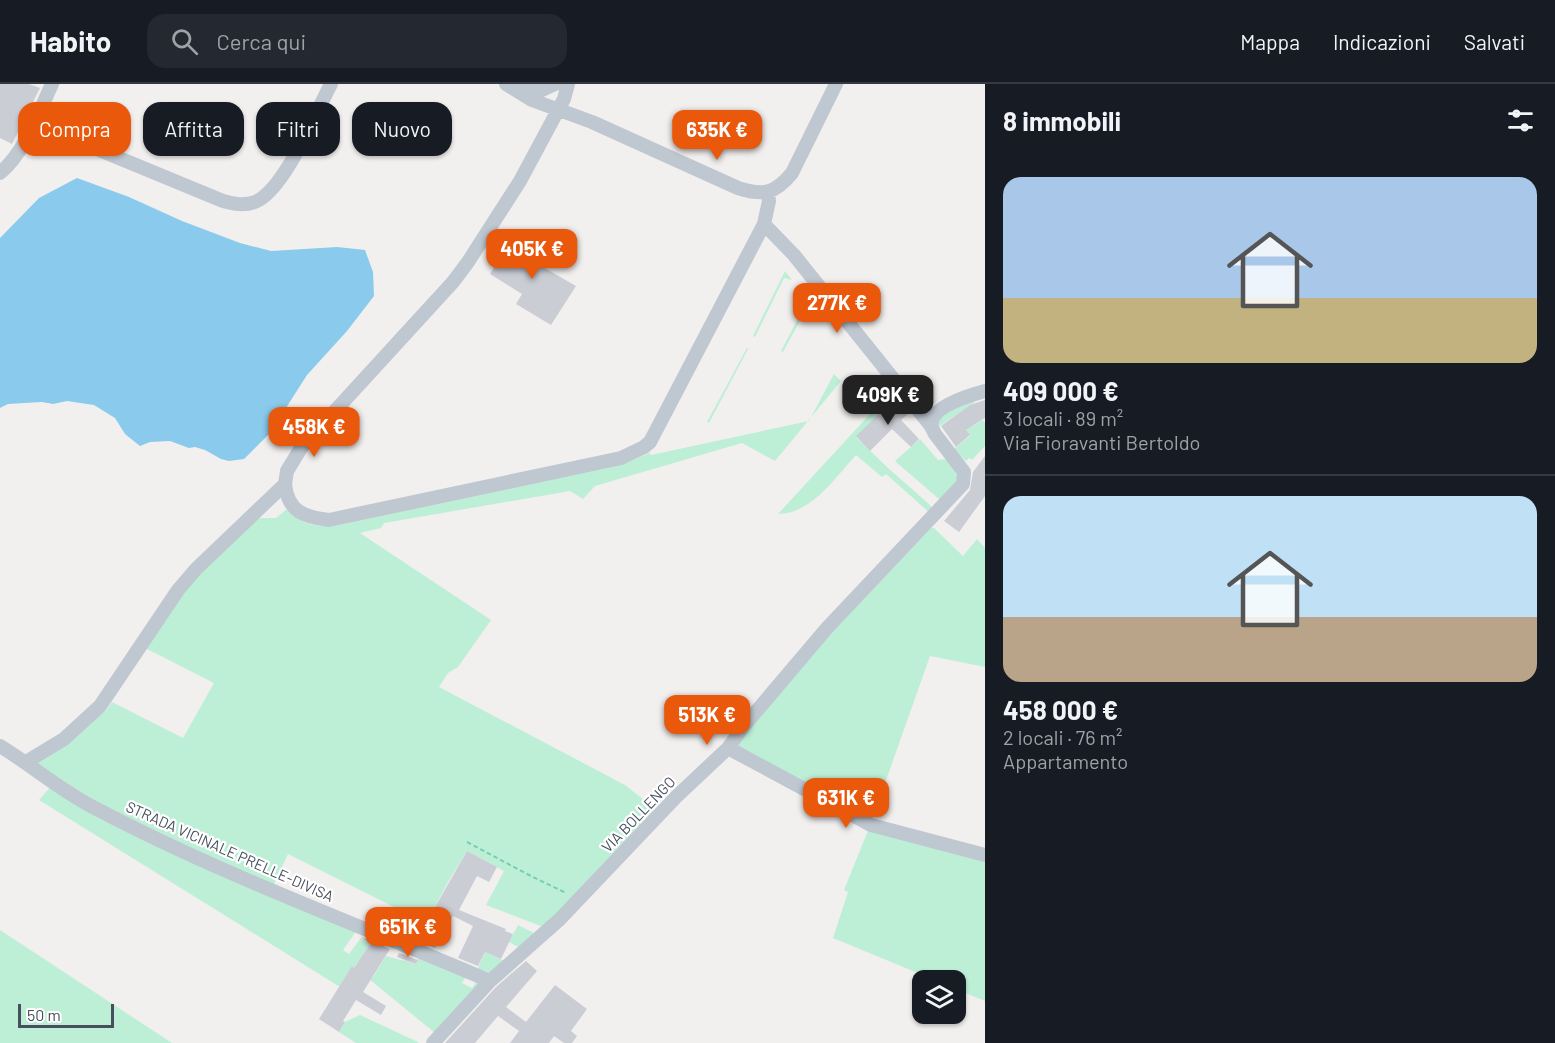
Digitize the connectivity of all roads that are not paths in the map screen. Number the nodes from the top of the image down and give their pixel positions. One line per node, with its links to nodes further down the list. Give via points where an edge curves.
1 (52, 84): 7 (street)
2 (331, 84): 10 (street, via 287,169 271,192 256,202 239,206 223,201)
3 (507, 84): 4 (street, via 540,90); 8 (street)
4 (555, 84)
5 (568, 84): 8 (street)
6 (836, 84): 12 (street, via 792,173)
7 (44, 102)
8 (558, 111): 12 (street, via 738,188); 16 (street, via 520,181 468,262 301,448 287,471)
9 (18, 152): 11 (street)
10 (114, 156)
11 (0, 173)
12 (768, 193): 13 (street)
13 (764, 224): 15 (street, VIA BOLLENGO, via 794,255); 16 (street, via 644,447 621,458 328,520 300,513 288,498)
14 (985, 391): 15 (street, via 962,398 934,415)
15 (933, 430): 18 (street, VIA BOLLENGO, via 964,472 963,484 827,628)
16 (285, 484): 19 (street, via 178,590 100,706 64,739)
17 (0, 746): 19 (street, STRADA VICINALE PRELLE-DIVISA)
18 (728, 748): 20 (street, via 871,825); 21 (street, VIA BOLLENGO, via 560,919)
19 (26, 762): 21 (street, STRADA VICINALE PRELLE-DIVISA, via 88,804 178,849)
20 (985, 855)
21 (490, 981): 22 (street, VIA BOLLENGO)
22 (433, 1043)

